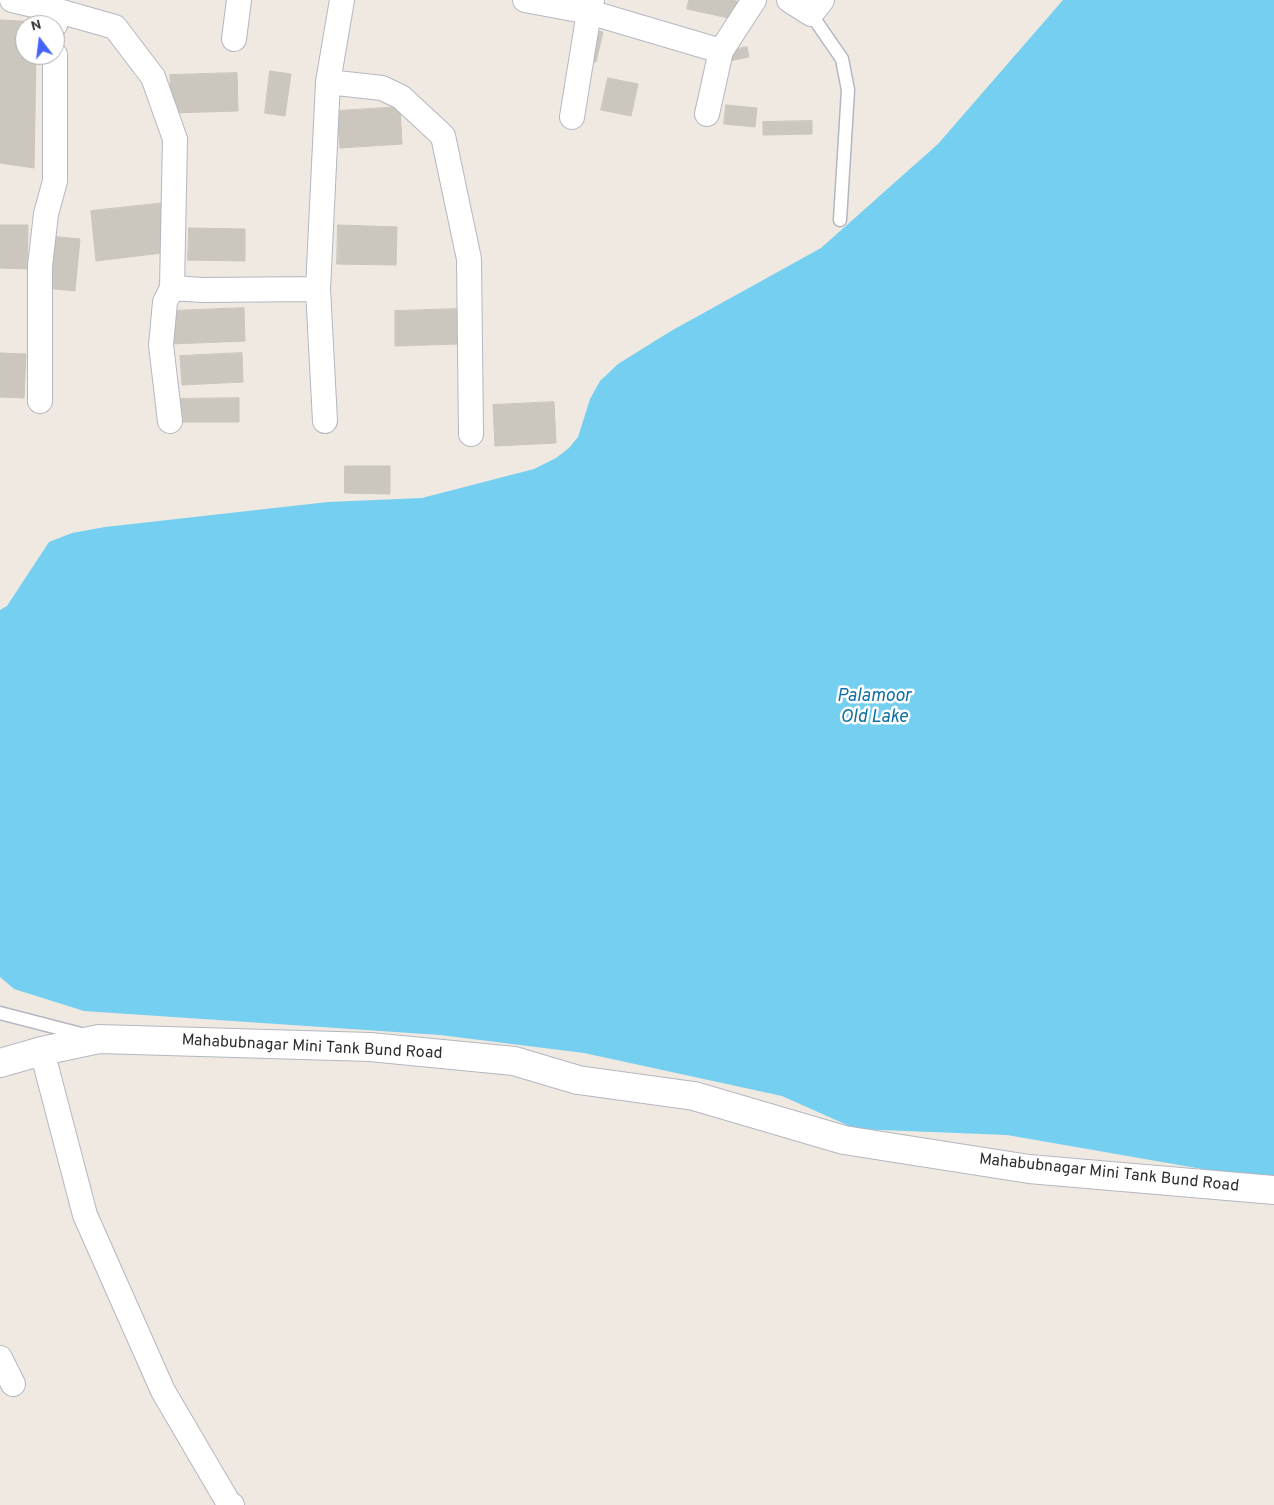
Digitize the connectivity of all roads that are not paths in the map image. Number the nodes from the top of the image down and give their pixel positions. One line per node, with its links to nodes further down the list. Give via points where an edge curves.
1 (12, 0): 9 (street)
2 (239, 0): 11 (street)
3 (342, 0): 14 (street)
4 (526, 0): 7 (street)
5 (754, 0): 12 (street)
6 (789, 0): 8 (street)
7 (590, 6): 12 (street); 16 (street)
8 (817, 7): 17 (lane, via 842,59 848,90)
9 (48, 15)
10 (65, 20): 18 (street, via 115,27 153,77 175,139)
11 (234, 39)
12 (720, 51): 15 (street)
13 (55, 65): 20 (street, via 55,181 46,214 40,266)
14 (328, 82): 19 (street); 23 (street, via 382,88 401,96 443,136 469,259)
15 (707, 114)
16 (572, 117)
17 (840, 220)
18 (172, 288): 19 (street); 21 (street, via 165,302 162,345)
19 (318, 289): 22 (street)
20 (40, 401)
21 (170, 421)
22 (325, 421)
23 (471, 434)
24 (0, 1013): 25 (lane)
25 (99, 1039): 26 (street, Mahabubnagar Mini Tank Bund Road); 28 (street, Mahabubnagar Mini Tank Bund Road, via 370,1047 514,1061 578,1080 694,1096 844,1140 1029,1169)
26 (42, 1051): 27 (street, Mahabubnagar Mini Tank Bund Road); 31 (street, via 85,1216 163,1391)
27 (0, 1063)
28 (1274, 1190)
29 (0, 1358): 30 (street)
30 (13, 1384)
31 (228, 1504)

